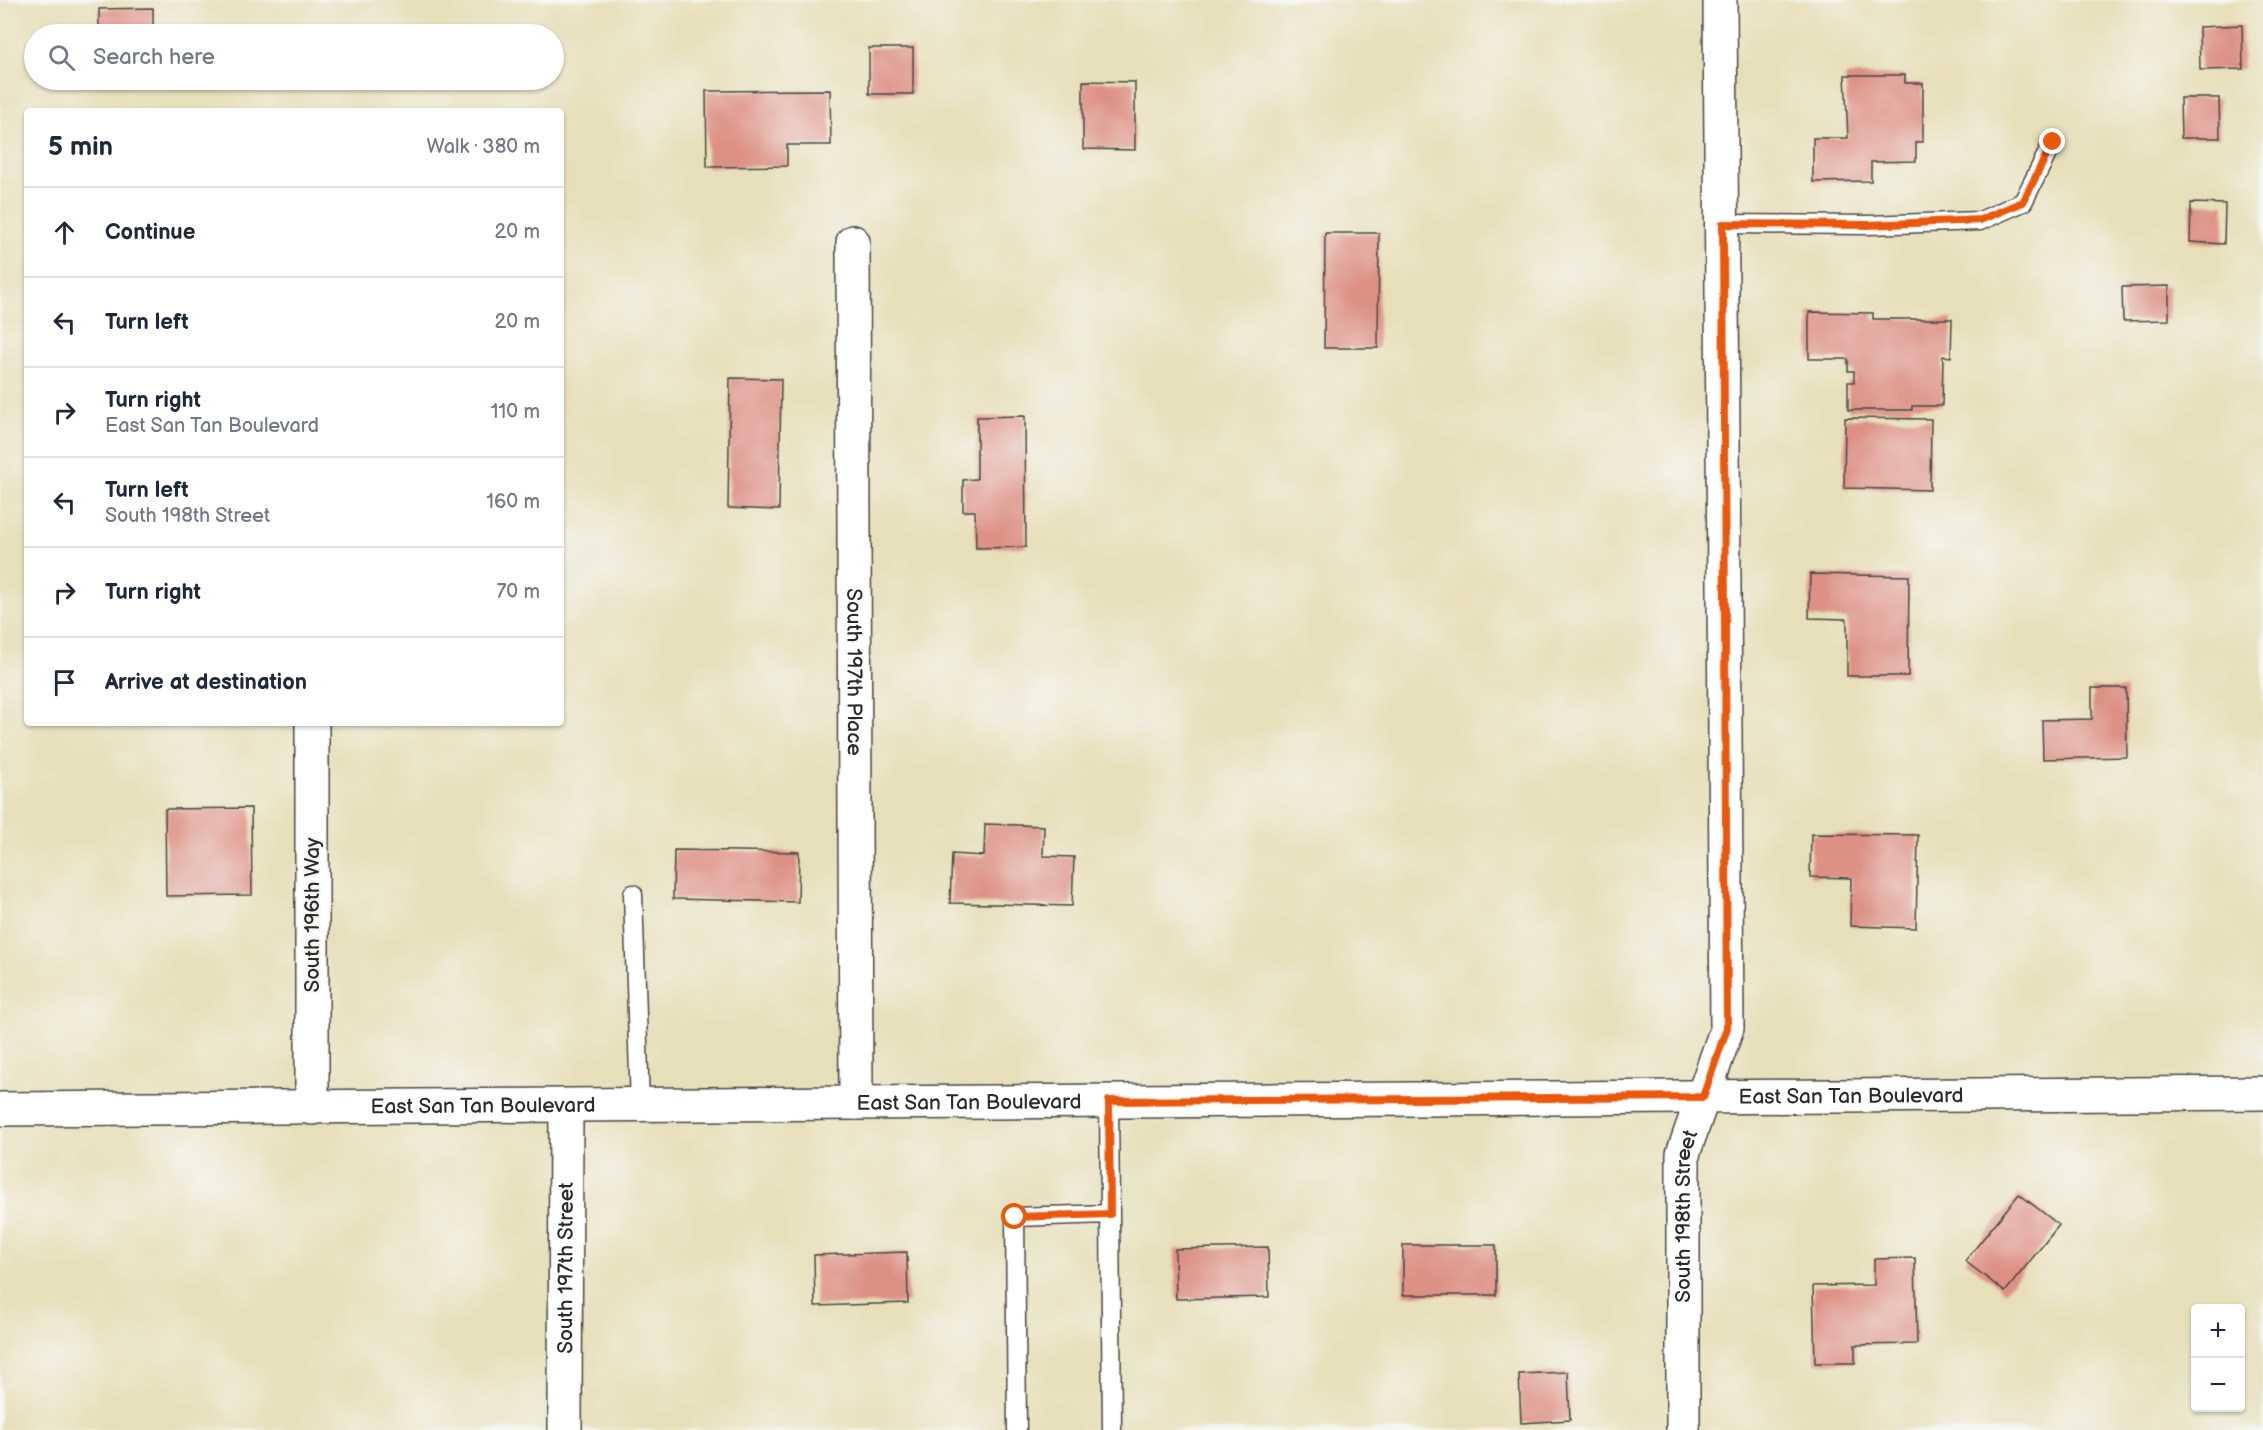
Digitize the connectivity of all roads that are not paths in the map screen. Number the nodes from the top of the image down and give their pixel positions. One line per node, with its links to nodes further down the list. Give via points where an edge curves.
1 (1720, 0): 3 (street, South 198th Street)
2 (2053, 142): 3 (lane, via 2023,202 1980,220 1868,225)
3 (1723, 224): 8 (street, South 198th Street, via 1727,1028)
4 (853, 242): 10 (street, South 197th Place)
5 (312, 726): 13 (street, South 196th Way)
6 (633, 894): 11 (lane)
7 (2263, 1093): 8 (street, East San Tan Boulevard)
8 (1703, 1097): 9 (street, East San Tan Boulevard); 19 (street, South 198th Street, via 1683,1154)
9 (1109, 1101): 10 (street, East San Tan Boulevard); 15 (lane)
10 (856, 1103): 11 (street, East San Tan Boulevard)
11 (640, 1105): 12 (street, East San Tan Boulevard)
12 (566, 1106): 13 (street, East San Tan Boulevard); 16 (street, South 197th Street)
13 (312, 1108): 14 (street, East San Tan Boulevard)
14 (0, 1109)
15 (1110, 1214): 17 (lane, via 1015,1217); 18 (lane)
16 (565, 1430)
17 (1017, 1430)
18 (1112, 1430)
19 (1683, 1430)

